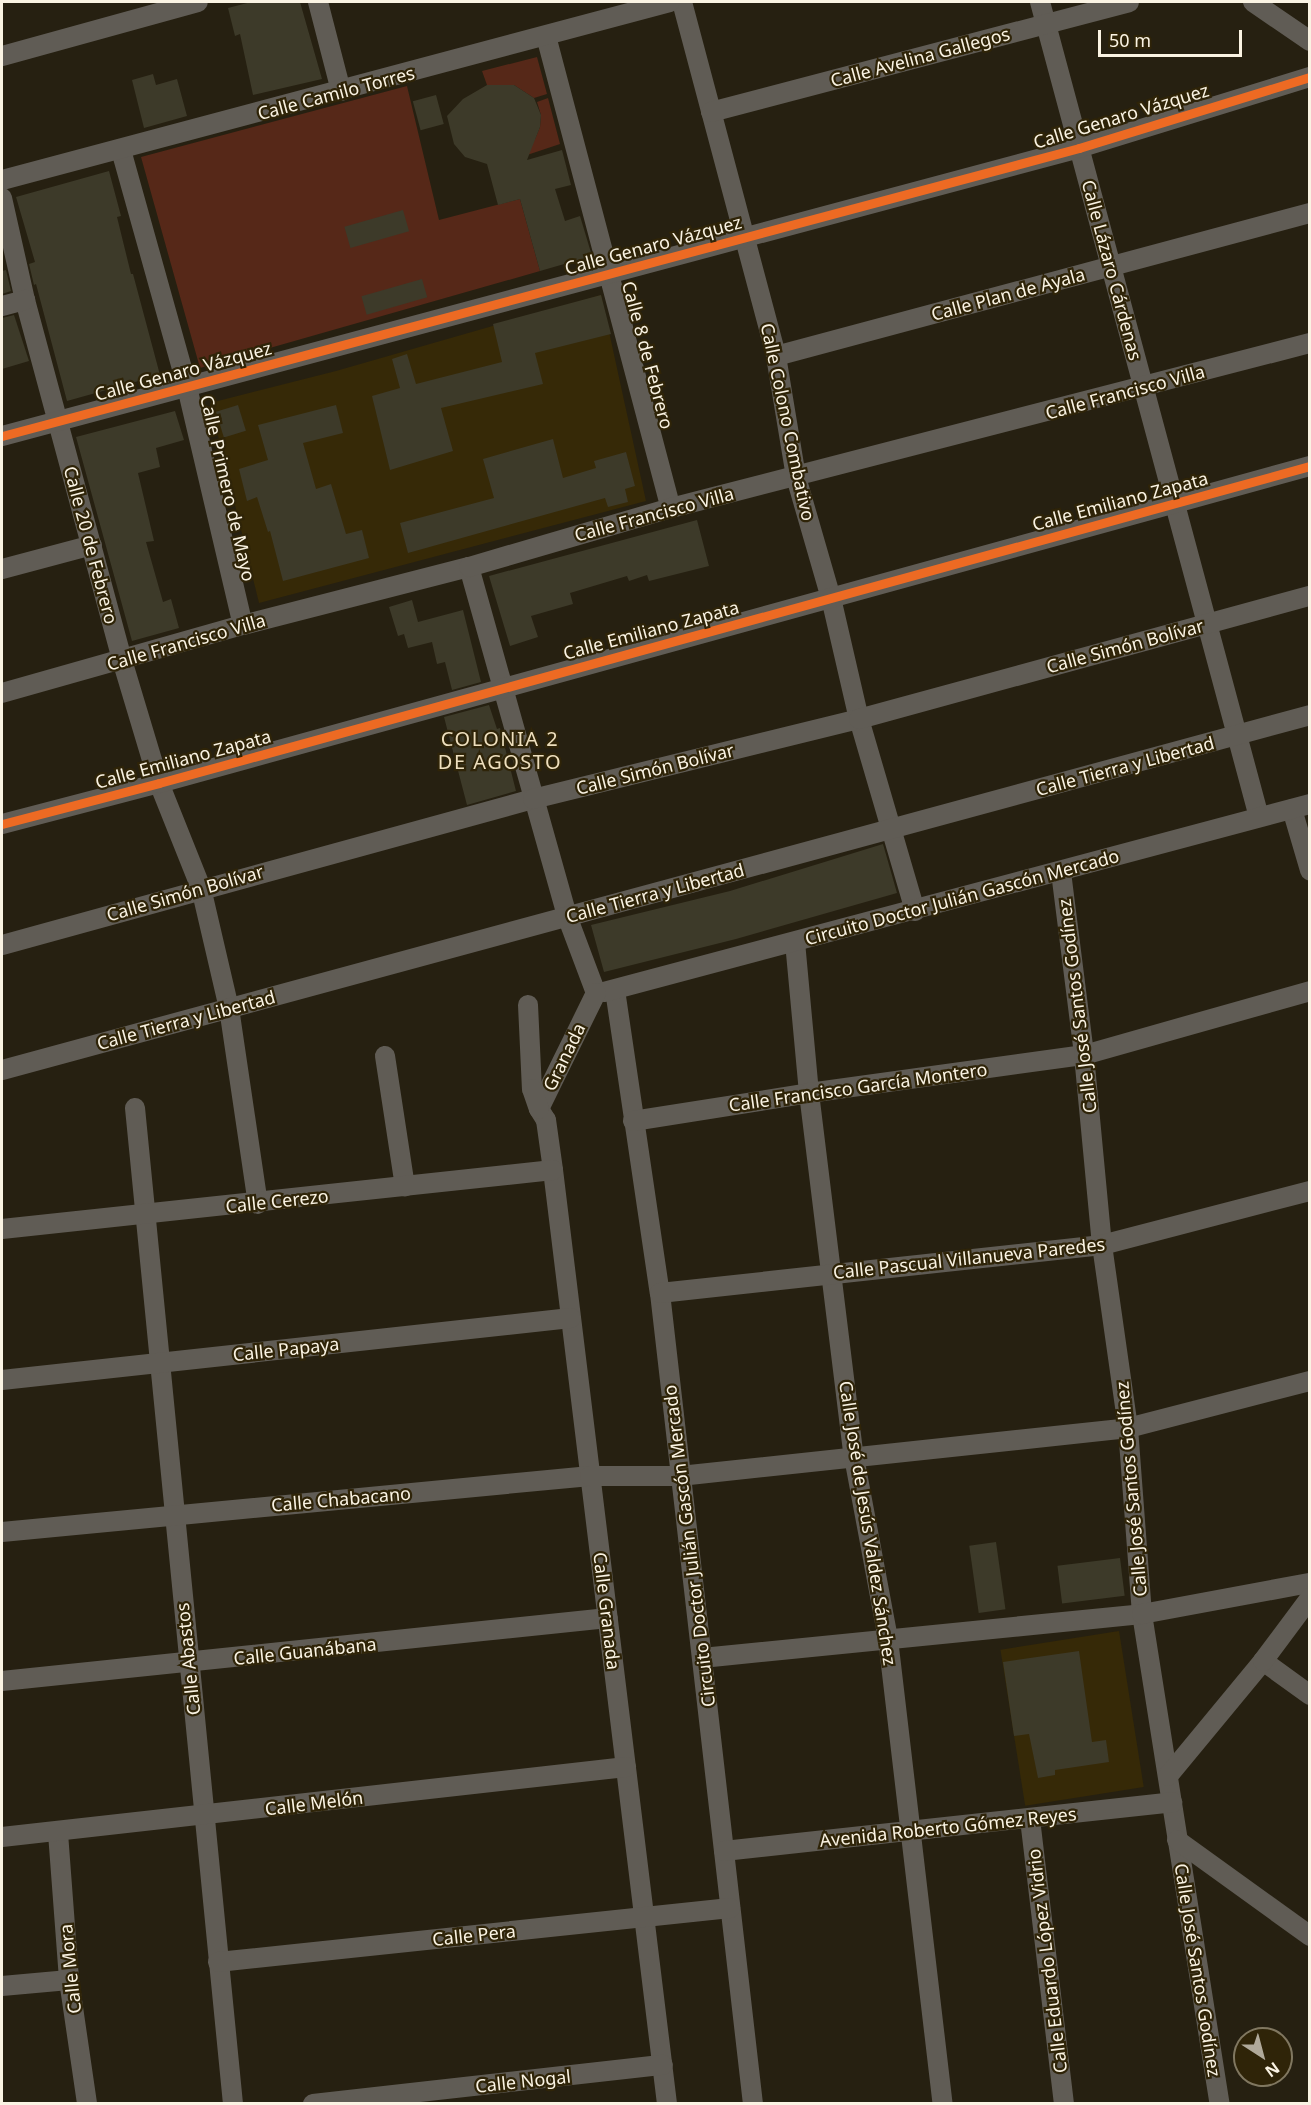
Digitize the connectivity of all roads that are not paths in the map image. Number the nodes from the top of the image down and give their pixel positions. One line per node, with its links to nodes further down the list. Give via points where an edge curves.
1 (198, 2): 11 (street)
2 (318, 2): 13 (street)
3 (670, 2): 9 (street, Calle Camilo Torres)
4 (682, 2): 14 (street, Calle Colono Combativo)
5 (1040, 2): 8 (street, Calle Lázaro Cárdenas)
6 (1129, 2): 8 (street, Calle Avelina Gallegos)
7 (1254, 2): 10 (street)
8 (1046, 24): 14 (street, Calle Avelina Gallegos); 15 (street, Calle Lázaro Cárdenas)
9 (546, 36): 13 (street, Calle Camilo Torres); 22 (street, Calle 8 de Febrero)
10 (1310, 41)
11 (2, 56)
12 (1310, 76): 15 (street, Calle Genaro Vázquez)
13 (340, 92): 16 (street, Calle Camilo Torres)
14 (711, 112): 20 (street, Calle Colono Combativo)
15 (1079, 147): 20 (street, Calle Genaro Vázquez); 21 (street, Calle Lázaro Cárdenas)
16 (121, 150): 17 (street, Calle Camilo Torres); 27 (street, Calle Primero de Mayo)
17 (2, 180)
18 (2, 198): 23 (street, Calle 20 de Febrero)
19 (1310, 213): 21 (street, Calle Plan de Ayala)
20 (745, 237): 22 (street, Calle Genaro Vázquez); 26 (street, Calle Colono Combativo)
21 (1111, 266): 26 (street, Calle Plan de Ayala); 28 (street, Calle Lázaro Cárdenas)
22 (610, 275): 27 (street, Calle Genaro Vázquez); 34 (street, Calle 8 de Febrero)
23 (25, 300): 24 (street); 29 (street, Calle 20 de Febrero)
24 (2, 306)
25 (1310, 343): 28 (street, Calle Francisco Villa)
26 (776, 356): 32 (street, Calle Colono Combativo)
27 (188, 387): 29 (street, Calle Genaro Vázquez); 41 (street, Calle Primero de Mayo)
28 (1144, 388): 32 (street, Calle Francisco Villa); 33 (street, Calle Lázaro Cárdenas)
29 (57, 421): 30 (street, Calle Genaro Vázquez); 35 (street, Calle 20 de Febrero)
30 (2, 436)
31 (1310, 466): 33 (street, Calle Emiliano Zapata)
32 (796, 477): 34 (street, Calle Francisco Villa); 39 (street, Calle Colono Combativo)
33 (1175, 503): 39 (street, Calle Emiliano Zapata); 40 (street, Calle Lázaro Cárdenas)
34 (671, 508): 36 (street, Calle Francisco Villa)
35 (92, 545): 37 (street); 42 (street, Calle 20 de Febrero)
36 (469, 567): 41 (street, Calle Francisco Villa); 43 (street)
37 (2, 569)
38 (1310, 596): 40 (street, Calle Simón Bolívar)
39 (831, 598): 43 (street, Calle Emiliano Zapata); 46 (street, Calle Colono Combativo)
40 (1207, 623): 46 (street, Calle Simón Bolívar); 47 (street, Calle Lázaro Cárdenas)
41 (243, 625): 42 (street, Calle Francisco Villa)
42 (122, 660): 44 (street, Calle Francisco Villa); 48 (street, Calle 20 de Febrero)
43 (501, 687): 48 (street, Calle Emiliano Zapata); 49 (street)
44 (2, 693)
45 (1310, 716): 47 (street, Calle Tierra y Libertad)
46 (859, 719): 49 (street, Calle Simón Bolívar); 53 (street, Calle Colono Combativo)
47 (1238, 736): 51 (street, Calle Lázaro Cárdenas); 53 (street, Calle Tierra y Libertad)
48 (159, 783): 52 (street, Calle Emiliano Zapata); 56 (street, Calle 20 de Febrero)
49 (533, 799): 56 (street, Calle Simón Bolívar); 58 (street)
50 (1301, 807): 51 (street, Circuito Doctor Julián Gascón Mercado); 54 (street)
51 (1259, 817): 55 (street, Circuito Doctor Julián Gascón Mercado)
52 (2, 824)
53 (891, 830): 57 (street, Calle Colono Combativo); 58 (street, Calle Tierra y Libertad)
54 (1310, 870)
55 (1061, 872): 57 (street, Circuito Doctor Julián Gascón Mercado); 65 (street, Calle José Santos Godínez)
56 (201, 888): 60 (street, Calle Simón Bolívar); 64 (street, Calle 20 de Febrero)
57 (915, 911): 59 (street, Circuito Doctor Julián Gascón Mercado)
58 (567, 916): 61 (street); 64 (street, Calle Tierra y Libertad)
59 (795, 942): 61 (street, Circuito Doctor Julián Gascón Mercado); 68 (street, Calle José de Jesús Valdez Sánchez)
60 (2, 945)
61 (605, 991): 70 (street, Granada); 71 (street, Circuito Doctor Julián Gascón Mercado)
62 (1310, 991): 65 (street, Calle Francisco García Montero)
63 (528, 1005): 70 (street, Calle Granada, via 532,1089)
64 (229, 1008): 67 (street, Calle Tierra y Libertad); 75 (street, Calle 20 de Febrero)
65 (1084, 1055): 68 (street, Calle Francisco García Montero); 78 (street, Calle José Santos Godínez)
66 (385, 1056): 73 (street)
67 (2, 1070)
68 (809, 1093): 71 (street, Calle Francisco García Montero); 79 (street, Calle José de Jesús Valdez Sánchez)
69 (135, 1108): 76 (street, Calle Abastos)
70 (542, 1114): 72 (street, Calle Granada)
71 (633, 1121): 80 (street, Circuito Doctor Julián Gascón Mercado)
72 (552, 1170): 73 (street, Calle Cerezo); 81 (street, Calle Granada)
73 (405, 1186): 75 (street, Calle Cerezo)
74 (1310, 1191): 78 (street, Calle Pascual Villanueva Paredes)
75 (258, 1204): 76 (street, Calle Cerezo)
76 (143, 1214): 77 (street, Calle Cerezo); 82 (street, Calle Abastos)
77 (2, 1229)
78 (1102, 1245): 79 (street, Calle Pascual Villanueva Paredes); 85 (street, Calle José Santos Godínez)
79 (833, 1274): 80 (street, Calle Pascual Villanueva Paredes); 86 (street, Calle José de Jesús Valdez Sánchez)
80 (660, 1293): 88 (street, Circuito Doctor Julián Gascón Mercado)
81 (571, 1318): 82 (street, Calle Papaya); 87 (street, Calle Granada)
82 (158, 1363): 83 (street, Calle Papaya); 89 (street, Calle Abastos)
83 (2, 1380)
84 (1310, 1381): 85 (street, Calle Chabacano)
85 (1128, 1428): 86 (street, Calle Chabacano); 93 (street, Calle José Santos Godínez)
86 (854, 1457): 88 (street, Calle Chabacano); 95 (street, Calle José de Jesús Valdez Sánchez)
87 (590, 1476): 88 (street, Calle Chabacano); 89 (street, Calle Chabacano); 94 (street, Calle Granada)
88 (680, 1476): 96 (street, Circuito Doctor Julián Gascón Mercado)
89 (173, 1515): 90 (street, Calle Chabacano); 98 (street, Calle Abastos)
90 (2, 1532)
91 (1310, 1583): 93 (street)
92 (1310, 1598): 97 (street)
93 (1142, 1614): 95 (street); 102 (street, Calle José Santos Godínez)
94 (608, 1618): 98 (street, Calle Guanábana); 101 (street, Calle Granada)
95 (888, 1639): 96 (street); 106 (street, Calle José de Jesús Valdez Sánchez)
96 (702, 1658): 110 (street, Circuito Doctor Julián Gascón Mercado)
97 (1263, 1661): 100 (street); 102 (street)
98 (188, 1663): 99 (street, Calle Guanábana); 104 (street, Calle Abastos)
99 (2, 1681)
100 (1310, 1695)
101 (626, 1767): 104 (street, Calle Melón); 112 (street, Calle Granada)
102 (1168, 1776): 103 (street, Calle José Santos Godínez)
103 (1172, 1802): 105 (street, Avenida Roberto Gómez Reyes); 109 (street, Calle José Santos Godínez)
104 (204, 1816): 107 (street, Calle Melón); 114 (street, Calle Abastos)
105 (1029, 1819): 106 (street, Avenida Roberto Gómez Reyes); 124 (street, Calle Eduardo López Vidrio)
106 (910, 1831): 110 (street, Avenida Roberto Gómez Reyes); 123 (street, Calle José de Jesús Valdez Sánchez)
107 (58, 1833): 108 (street, Calle Melón); 115 (street, Calle Mora)
108 (2, 1837)
109 (1177, 1840): 113 (street); 125 (street, Calle José Santos Godínez)
110 (724, 1851): 111 (street, Circuito Doctor Julián Gascón Mercado)
111 (730, 1908): 112 (street, Calle Pera); 122 (street, Circuito Doctor Julián Gascón Mercado)
112 (644, 1917): 114 (street, Calle Pera); 117 (street, Calle Granada)
113 (1310, 1936)
114 (218, 1962): 119 (street, Calle Abastos)
115 (69, 1980): 116 (street); 118 (street, Calle Mora)
116 (2, 1986)
117 (663, 2066): 120 (street, Calle Nogal); 121 (street, Calle Granada)
118 (87, 2103)
119 (232, 2103)
120 (312, 2103)
121 (668, 2103)
122 (753, 2103)
123 (943, 2103)
124 (1064, 2103)
125 (1220, 2103)

